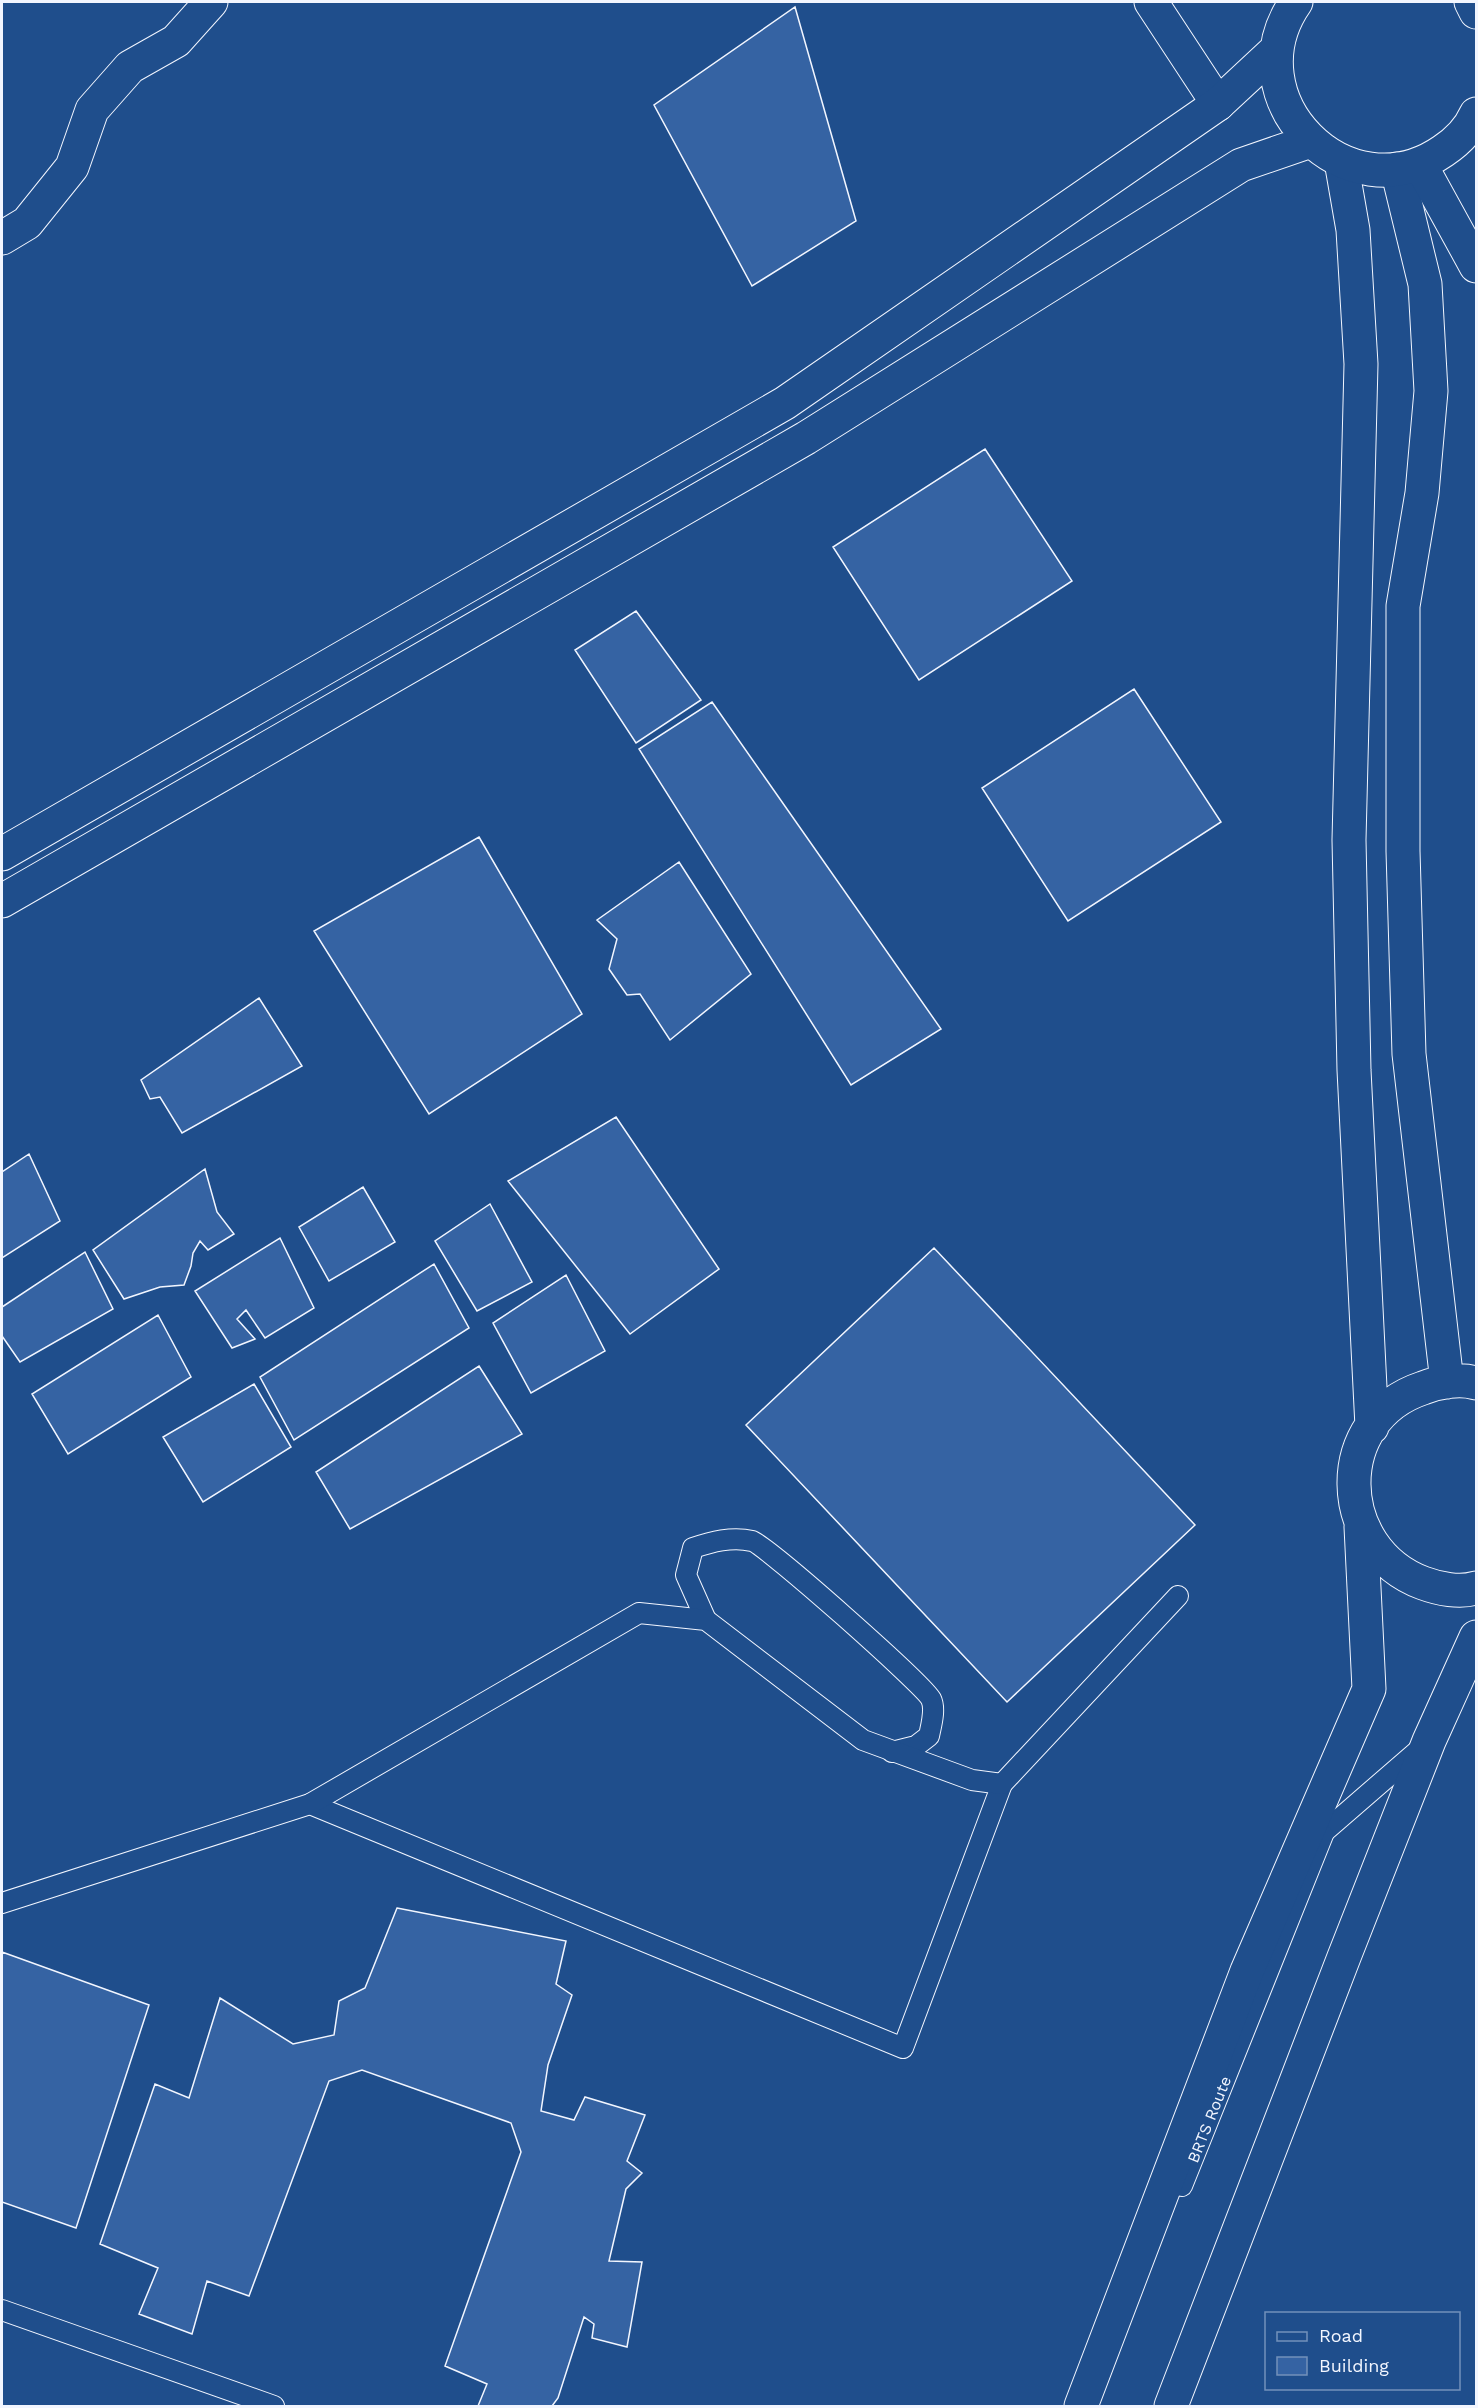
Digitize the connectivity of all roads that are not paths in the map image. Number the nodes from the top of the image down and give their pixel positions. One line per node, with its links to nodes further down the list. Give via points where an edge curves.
1 (211, 2): 12 (main road, via 176,41 130,67 92,110 72,167 27,223)
2 (1151, 2): 7 (main road)
3 (1296, 2): 6 (main road, via 1286,16)
4 (1471, 2): 5 (main road)
5 (1476, 12)
6 (1276, 50): 7 (main road); 9 (main road, via 1278,83 1289,115)
7 (1218, 104): 14 (main road, via 785,403)
8 (1475, 123): 11 (main road, via 1456,142)
9 (1311, 141): 10 (main road); 15 (main road, via 1241,165 806,438)
10 (1341, 161): 11 (main road, via 1368,168); 17 (main road, via 1353,230 1361,364 1349,840 1354,1070)
11 (1408, 166): 13 (main road); 16 (main road, via 1425,284 1431,391 1422,493 1403,606 1403,851 1409,1054)
12 (2, 238)
13 (1476, 266)
14 (2, 854)
15 (4, 894)
16 (1462, 1382): 17 (main road, via 1439,1382 1407,1393 1382,1412)
17 (1372, 1427): 18 (main road, via 1364,1437 1354,1466 1353,1497)
18 (1361, 1527): 19 (main road, via 1379,1555 1405,1576 1436,1588); 23 (main road)
19 (1476, 1588)
20 (1178, 1596): 26 (lane)
21 (706, 1620): 25 (lane, via 863,1740); 25 (lane, via 686,1575 693,1548 719,1540 753,1541 863,1633 932,1700 929,1736 916,1746); 27 (lane, via 639,1613)
22 (1476, 1637): 24 (main road)
23 (1369, 1689): 28 (lane, BRTS Route); 32 (main road, via 1247,1971)
24 (1429, 1742): 28 (lane, BRTS Route); 34 (main road)
25 (892, 1752): 26 (lane, via 972,1780)
26 (1002, 1784): 27 (lane, via 903,2048)
27 (310, 1804): 29 (lane)
28 (1324, 1832): 33 (lane, BRTS Route)
29 (2, 1903)
30 (2, 2310): 31 (lane)
31 (274, 2406)
32 (1081, 2406)
33 (1094, 2406)
34 (1171, 2406)

